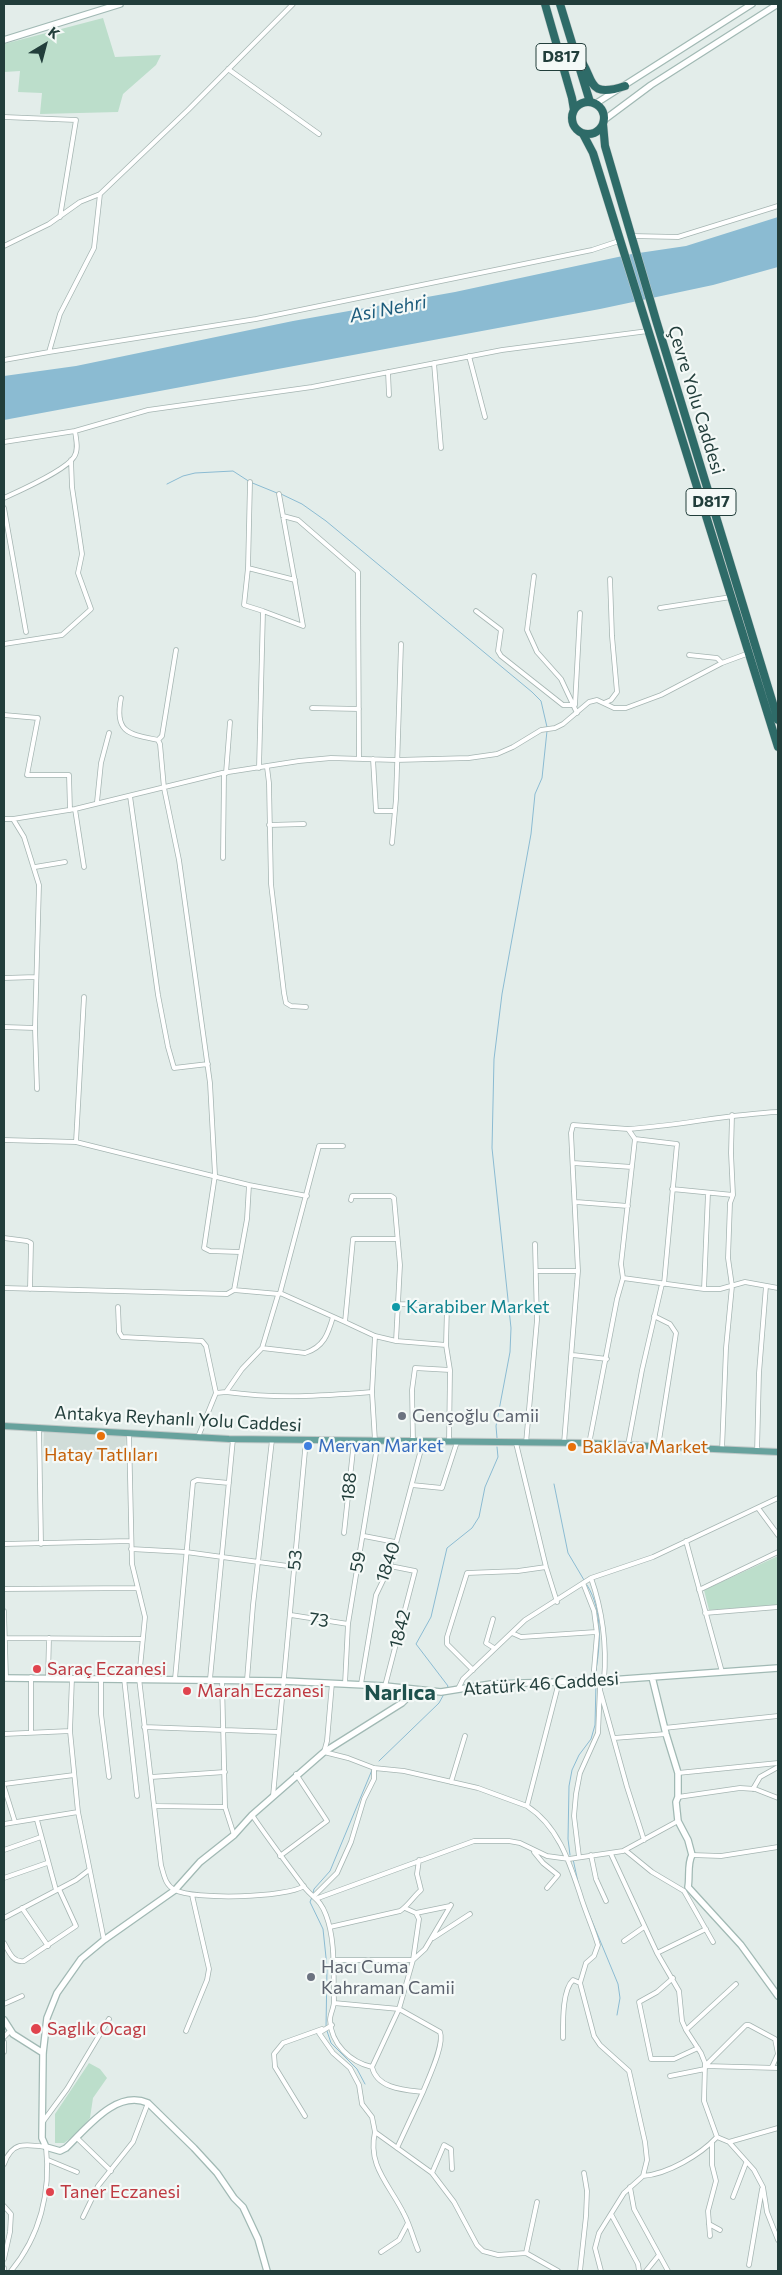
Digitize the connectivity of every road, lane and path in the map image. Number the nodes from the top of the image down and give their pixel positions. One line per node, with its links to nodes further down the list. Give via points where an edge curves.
1 (120, 4): 7 (street)
2 (293, 4): 9 (street)
3 (545, 4): 12 (highway, Çevre Yolu Caddesi / D817)
4 (560, 4): 8 (highway, Çevre Yolu Caddesi / D817)
5 (752, 4): 10 (street)
6 (778, 4): 14 (street, via 651,85)
7 (4, 40)
8 (574, 53): 10 (highway, via 580,58 594,86 606,90); 11 (highway, Çevre Yolu Caddesi / D817)
9 (228, 69): 15 (street); 17 (street)
10 (625, 86): 11 (street)
11 (593, 103): 12 (highway, via 581,104); 14 (highway, Çevre Yolu Caddesi / D817, via 602,110)
12 (574, 110): 16 (highway, Çevre Yolu Caddesi / D817, via 572,124)
13 (4, 117): 19 (street, via 76,120)
14 (604, 122): 16 (highway, via 593,134); 20 (highway, Çevre Yolu Caddesi / D817, via 605,146)
15 (319, 134)
16 (583, 134): 22 (highway, Çevre Yolu Caddesi / D817, via 593,153)
17 (100, 194): 19 (street, via 80,202); 24 (street, via 94,248 60,314)
18 (778, 206): 20 (street, via 678,237)
19 (60, 217): 21 (street)
20 (632, 236): 56 (highway, Çevre Yolu Caddesi / D817)
21 (5, 244)
22 (620, 244): 23 (highway, Çevre Yolu Caddesi / D817); 24 (street, via 256,319)
23 (647, 327): 25 (street); 44 (highway, Çevre Yolu Caddesi / D817)
24 (49, 352): 26 (street)
25 (469, 356): 27 (street); 30 (street)
26 (4, 360)
27 (434, 363): 28 (street); 33 (street)
28 (388, 372): 29 (street); 31 (street, via 148,410)
29 (389, 395)
30 (484, 417)
31 (75, 431): 32 (street); 34 (street, via 77,449)
32 (4, 442)
33 (441, 448)
34 (71, 460): 37 (street, via 40,482); 50 (street, via 82,554 78,573 91,608 62,635)
35 (250, 482): 40 (street)
36 (279, 494): 39 (street)
37 (4, 498)
38 (4, 508): 49 (street)
39 (283, 516): 43 (street); 61 (street, via 298,520 358,572)
40 (248, 568): 43 (street); 46 (street, via 244,606)
41 (534, 576): 59 (street, via 527,630 537,652 561,679)
42 (610, 578): 58 (street, via 617,692 611,700)
43 (295, 580): 46 (street, via 303,626)
44 (732, 597): 45 (street); 53 (highway, Çevre Yolu Caddesi / D817)
45 (660, 608)
46 (263, 611): 73 (street)
47 (476, 611): 59 (street, via 501,630 498,651 501,656 563,705)
48 (580, 613): 59 (street)
49 (26, 632)
50 (4, 644)
51 (401, 644): 71 (street)
52 (176, 650): 67 (street, via 162,736)
53 (749, 653): 55 (street); 56 (highway, Çevre Yolu Caddesi / D817)
54 (689, 655): 55 (street, via 717,658)
55 (722, 663): 58 (street, via 661,695 626,708 614,708)
56 (764, 685): 64 (highway, D817); 68 (highway, D817)
57 (121, 698): 67 (street, via 118,712 124,730 128,734)
58 (604, 702): 62 (street, via 588,702)
59 (575, 705): 62 (street)
60 (312, 708): 61 (street)
61 (359, 709): 69 (street)
62 (578, 713): 71 (street, via 564,724 541,730 497,754)
63 (4, 715): 78 (street, via 38,718 28,775 69,774)
64 (778, 720)
65 (230, 722): 74 (street)
66 (110, 733): 77 (street)
67 (158, 740): 75 (street)
68 (778, 747)
69 (359, 759): 70 (street); 72 (street, via 331,758)
70 (373, 759): 71 (street); 79 (street, via 376,811)
71 (396, 760): 79 (street)
72 (267, 767): 73 (street); 83 (street)
73 (259, 768): 74 (street)
74 (225, 773): 75 (street); 85 (street)
75 (164, 788): 76 (street); 95 (street, via 176,841)
76 (130, 796): 77 (street); 95 (street, via 150,941 174,1068)
77 (97, 802): 78 (street)
78 (72, 809): 81 (street); 88 (street)
79 (394, 811): 84 (street)
80 (4, 819): 81 (street)
81 (13, 819): 87 (street)
82 (304, 824): 83 (street)
83 (270, 825): 92 (street, via 271,884 286,1003)
84 (392, 844)
85 (223, 858)
86 (65, 862): 87 (street)
87 (35, 867): 89 (street, via 40,898)
88 (84, 867)
89 (36, 977): 90 (street); 94 (street)
90 (4, 978)
91 (84, 997): 102 (street)
92 (306, 1007)
93 (4, 1027): 94 (street)
94 (35, 1028): 96 (street)
95 (208, 1064): 106 (street)
96 (37, 1089)
97 (778, 1112): 98 (street)
98 (732, 1115): 99 (street); 110 (street)
99 (628, 1129): 100 (street); 104 (street, via 573,1125)
100 (635, 1139): 105 (street); 108 (street, via 677,1144)
101 (4, 1140): 102 (street)
102 (76, 1142): 106 (street)
103 (343, 1146): 111 (street, via 319,1146)
104 (573, 1163): 105 (street); 113 (street)
105 (632, 1167): 114 (street)
106 (215, 1175): 107 (street); 118 (street, via 204,1248 210,1252)
107 (249, 1184): 111 (street); 118 (street, via 247,1219)
108 (672, 1190): 109 (street); 122 (street)
109 (708, 1194): 110 (street); 128 (street)
110 (734, 1195): 123 (street, via 730,1203 728,1258)
111 (307, 1196): 130 (street)
112 (351, 1200): 116 (street, via 352,1196 394,1198)
113 (576, 1202): 114 (street); 119 (street)
114 (628, 1206): 121 (street, via 621,1264)
115 (4, 1238): 127 (street, via 31,1243)
116 (396, 1239): 131 (street, via 400,1265); 135 (street, via 353,1240)
117 (535, 1244): 120 (street)
118 (240, 1252): 129 (street)
119 (578, 1271): 120 (street); 140 (street)
120 (536, 1272): 160 (street, via 537,1320)
121 (623, 1278): 122 (street); 141 (street)
122 (663, 1284): 128 (street); 133 (street)
123 (732, 1286): 124 (street, via 745,1282); 128 (street); 165 (street)
124 (766, 1286): 126 (street); 166 (street)
125 (4, 1288): 127 (street)
126 (778, 1288)
127 (30, 1289): 129 (street, via 202,1294 227,1294)
128 (704, 1289)
129 (234, 1290): 130 (street)
130 (279, 1294): 134 (street); 139 (street)
131 (398, 1304): 137 (street); 138 (street, via 446,1306)
132 (118, 1307): 145 (street, via 122,1337 202,1341 206,1346)
133 (654, 1316): 163 (street); 164 (street, via 670,1324 676,1333)
134 (333, 1317): 135 (street); 139 (street, via 323,1342 311,1351)
135 (344, 1322): 136 (street)
136 (375, 1336): 137 (street); 144 (street, 59)
137 (396, 1341): 138 (street)
138 (446, 1345): 142 (street)
139 (262, 1348): 143 (street)
140 (573, 1355): 141 (street); 161 (street)
141 (607, 1359): 162 (street)
142 (450, 1370): 155 (street, via 415,1368); 157 (street)
143 (226, 1392): 144 (street, via 270,1398 304,1398); 145 (street)
144 (372, 1392): 154 (street, 59)
145 (216, 1393): 149 (street)
146 (4, 1426): 147 (main road, Antakya Reyhanlı Yolu Caddesi)
147 (39, 1427): 148 (main road, Antakya Reyhanlı Yolu Caddesi); 179 (street)
148 (129, 1432): 149 (main road, Antakya Reyhanlı Yolu Caddesi); 176 (street)
149 (198, 1437): 150 (main road, Antakya Reyhanlı Yolu Caddesi)
150 (233, 1439): 151 (main road, Antakya Reyhanlı Yolu Caddesi); 168 (street)
151 (272, 1440): 152 (main road, Antakya Reyhanlı Yolu Caddesi); 184 (street)
152 (306, 1440): 153 (main road, Antakya Reyhanlı Yolu Caddesi); 186 (street, 53)
153 (354, 1441): 154 (main road, Antakya Reyhanlı Yolu Caddesi); 172 (street, 188)
154 (376, 1441): 155 (main road, Antakya Reyhanlı Yolu Caddesi); 174 (street, 59)
155 (413, 1442): 156 (main road, Antakya Reyhanlı Yolu Caddesi)
156 (423, 1442): 157 (main road, Antakya Reyhanlı Yolu Caddesi); 169 (street, 1840)
157 (449, 1442): 158 (main road, Antakya Reyhanlı Yolu Caddesi)
158 (457, 1442): 159 (main road, Antakya Reyhanlı Yolu Caddesi); 169 (street, via 442,1488)
159 (516, 1443): 160 (main road, Antakya Reyhanlı Yolu Caddesi); 187 (street)
160 (526, 1443): 161 (main road, Antakya Reyhanlı Yolu Caddesi)
161 (564, 1443): 162 (main road, Antakya Reyhanlı Yolu Caddesi)
162 (589, 1444): 163 (main road, Antakya Reyhanlı Yolu Caddesi)
163 (628, 1445): 164 (main road, Antakya Reyhanlı Yolu Caddesi)
164 (658, 1447): 165 (main road, Antakya Reyhanlı Yolu Caddesi)
165 (722, 1450): 166 (main road, Antakya Reyhanlı Yolu Caddesi)
166 (758, 1452): 167 (main road, Antakya Reyhanlı Yolu Caddesi)
167 (778, 1453)
168 (229, 1483): 181 (street, via 193,1482); 183 (street)
169 (412, 1485): 177 (street, 1840)
170 (778, 1498): 171 (street)
171 (758, 1508): 173 (street); 175 (street)
172 (344, 1533)
173 (778, 1535)
174 (364, 1536): 177 (street); 199 (street, 59)
175 (686, 1541): 188 (street, via 653,1557); 192 (street)
176 (130, 1542): 179 (street); 180 (street)
177 (395, 1542): 185 (street, 1840)
178 (4, 1544): 179 (street)
179 (41, 1544)
180 (131, 1549): 181 (street); 190 (street)
181 (186, 1552): 183 (street); 217 (street)
182 (778, 1552): 192 (street)
183 (221, 1559): 184 (street); 218 (street)
184 (258, 1562): 186 (street); 220 (street)
185 (390, 1566): 226 (street, 1840, via 376,1595); 227 (street, 1842, via 415,1571)
186 (295, 1567): 197 (street, 53)
187 (546, 1567): 193 (street); 207 (street, via 467,1573 447,1644)
188 (591, 1578): 189 (street); 223 (street, via 603,1618 606,1653)
189 (583, 1583): 193 (street); 200 (street, via 594,1611)
190 (137, 1588): 191 (street); 204 (street, via 145,1617)
191 (4, 1589)
192 (699, 1590): 196 (street)
193 (557, 1602): 201 (street, via 525,1620)
194 (778, 1607): 196 (street)
195 (4, 1611): 202 (street)
196 (705, 1613): 208 (street)
197 (291, 1616): 199 (street, 73); 221 (street, 53)
198 (493, 1619): 205 (street, via 486,1643)
199 (348, 1624): 225 (street, 59)
200 (596, 1632): 201 (street, via 521,1637); 223 (street)
201 (512, 1633): 205 (street)
202 (6, 1638): 203 (street); 212 (street)
203 (49, 1638): 204 (street); 210 (street)
204 (142, 1639): 216 (street)
205 (494, 1648): 207 (street)
206 (778, 1668): 208 (street, Atatürk 46 Caddesi)
207 (473, 1670): 229 (street)
208 (722, 1672): 211 (street, Atatürk 46 Caddesi)
209 (31, 1677): 210 (street, Atatürk 46 Caddesi); 212 (street, Atatürk 46 Caddesi); 235 (street)
210 (48, 1677): 213 (street, Atatürk 46 Caddesi)
211 (652, 1677): 223 (street, Atatürk 46 Caddesi); 234 (street)
212 (5, 1678)
213 (72, 1678): 214 (street, Atatürk 46 Caddesi); 233 (street)
214 (100, 1678): 215 (street, Atatürk 46 Caddesi); 248 (street)
215 (124, 1678): 216 (street, Atatürk 46 Caddesi); 253 (street)
216 (140, 1678): 217 (street, Atatürk 46 Caddesi); 231 (street)
217 (175, 1679): 218 (street, Atatürk 46 Caddesi)
218 (210, 1679): 219 (street, Atatürk 46 Caddesi)
219 (222, 1680): 220 (street, Atatürk 46 Caddesi); 232 (street)
220 (247, 1680): 221 (street, Atatürk 46 Caddesi)
221 (284, 1681): 224 (street, Atatürk 46 Caddesi); 236 (street, 53)
222 (559, 1682): 223 (street, Atatürk 46 Caddesi); 229 (street, Atatürk 46 Caddesi, via 491,1684); 258 (street)
223 (598, 1682): 239 (street); 277 (street, via 598,1734 580,1773 576,1794 574,1816)
224 (332, 1683): 225 (street, Atatürk 46 Caddesi); 240 (street)
225 (345, 1684): 226 (street, Atatürk 46 Caddesi)
226 (361, 1684): 227 (street, Atatürk 46 Caddesi)
227 (385, 1686): 228 (street, Atatürk 46 Caddesi)
228 (409, 1689): 229 (street, Atatürk 46 Caddesi); 240 (street, via 402,1703)
229 (458, 1690)
230 (778, 1716): 234 (street)
231 (144, 1727): 232 (street); 249 (street)
232 (223, 1728): 236 (street); 244 (street)
233 (70, 1731): 235 (street); 247 (street)
234 (665, 1731): 239 (street); 245 (street)
235 (31, 1732): 237 (street)
236 (278, 1732): 254 (street, 53)
237 (4, 1734)
238 (465, 1736): 250 (street)
239 (614, 1738): 268 (street)
240 (324, 1752): 242 (street); 246 (street)
241 (778, 1763): 245 (street)
242 (374, 1768): 250 (street, via 404,1770); 289 (street, via 374,1779 337,1873)
243 (778, 1768): 252 (street, via 760,1777)
244 (225, 1772): 249 (street); 259 (street)
245 (678, 1773): 255 (street)
246 (296, 1774): 254 (street); 275 (street, via 327,1821)
247 (74, 1775): 251 (street); 260 (street)
248 (109, 1777)
249 (151, 1777): 257 (street)
250 (451, 1782): 258 (street)
251 (4, 1785): 264 (street)
252 (753, 1789): 255 (street, via 722,1789); 256 (street)
253 (137, 1796)
254 (273, 1796): 261 (street)
255 (678, 1797): 263 (street)
256 (778, 1798)
257 (156, 1806): 259 (street); 287 (street, via 161,1865 166,1883)
258 (527, 1806): 278 (street, via 542,1818)
259 (225, 1807): 266 (street)
260 (78, 1812): 262 (street); 281 (street)
261 (252, 1815): 266 (street); 275 (street)
262 (37, 1820): 264 (street); 267 (street)
263 (678, 1821): 268 (street); 274 (street)
264 (15, 1822): 265 (street)
265 (4, 1824)
266 (234, 1835): 287 (street, via 200,1862)
267 (41, 1837): 270 (street); 280 (street)
268 (644, 1840): 272 (street)
269 (778, 1847): 274 (street, via 739,1855)
270 (4, 1850)
271 (533, 1850): 278 (street); 279 (street, via 509,1841 474,1841); 284 (street, via 558,1874)
272 (625, 1850): 273 (street); 286 (street, via 652,1872)
273 (611, 1854): 276 (street); 297 (street)
274 (692, 1855): 286 (street, via 691,1876)
275 (280, 1856): 283 (street)
276 (591, 1856): 277 (street); 290 (street, via 596,1879)
277 (579, 1857): 278 (street)
278 (569, 1859): 309 (street, via 598,1945 594,1956 586,1963)
279 (418, 1860): 289 (street); 292 (street, via 421,1890)
280 (47, 1863): 282 (street); 285 (street)
281 (89, 1870): 285 (street); 300 (street)
282 (4, 1878)
283 (304, 1886): 288 (street, via 266,1896); 289 (street)
284 (547, 1888)
285 (58, 1889): 291 (street); 304 (street, via 76,1926)
286 (686, 1889): 298 (street); 312 (street, via 741,1945)
287 (175, 1890): 288 (street); 300 (street)
288 (192, 1895): 322 (street, via 210,1969)
289 (314, 1896): 296 (street)
290 (606, 1901)
291 (22, 1908): 295 (street); 304 (street)
292 (405, 1908): 293 (street); 296 (street)
293 (416, 1914): 299 (street, via 451,1905); 307 (street, via 419,1919)
294 (470, 1914): 299 (street)
295 (4, 1918)
296 (330, 1927): 306 (street)
297 (644, 1927): 301 (street); 305 (street)
298 (706, 1929): 302 (street); 305 (street)
299 (431, 1939): 307 (street)
300 (104, 1940): 328 (street, via 81,1959 57,1993 47,2018)
301 (624, 1942)
302 (713, 1942)
303 (4, 1944): 304 (street, via 13,1958 21,1962)
304 (48, 1946)
305 (657, 1953): 308 (street)
306 (332, 1960): 307 (street); 313 (street)
307 (413, 1960): 315 (street)
308 (673, 1978): 320 (street, via 679,1991); 326 (street, via 639,2002 651,2059 674,2059)
309 (580, 1983): 324 (street, via 574,1980 570,1983 564,2003); 354 (street, via 594,2036 629,2071 645,2142 647,2160)
310 (736, 1984): 320 (street)
311 (22, 1996): 314 (street)
312 (778, 1996)
313 (334, 2003): 315 (street); 318 (street)
314 (4, 2004)
315 (399, 2009): 329 (street); 334 (street, via 438,2030 441,2035)
316 (109, 2019): 337 (street)
317 (4, 2020): 321 (street)
318 (332, 2025): 319 (street); 329 (street, via 338,2046 354,2061)
319 (326, 2028): 336 (street, via 283,2043 274,2054 275,2067); 339 (street, via 319,2033 333,2054 350,2068 359,2085 362,2104 372,2117)
320 (686, 2030): 326 (street)
321 (10, 2031): 323 (street); 328 (street)
322 (186, 2031)
323 (4, 2037)
324 (563, 2038)
325 (4, 2042): 327 (street)
326 (698, 2048): 330 (street)
327 (4, 2052)
328 (43, 2053): 337 (street)
329 (372, 2067): 334 (street, via 386,2085)
330 (705, 2067): 331 (street); 331 (street, via 749,2025 775,2039 778,2054); 333 (street); 340 (street, via 704,2101)
331 (772, 2067): 332 (street)
332 (778, 2068)
333 (670, 2076)
334 (423, 2092): 345 (street)
335 (148, 2103): 341 (street, via 140,2100 116,2104); 350 (street, via 132,2142); 374 (street, via 217,2173 243,2207 258,2239)
336 (305, 2116)
337 (42, 2123): 344 (street)
338 (778, 2128): 343 (street)
339 (375, 2132): 345 (street); 362 (street, via 372,2145 375,2160)
340 (717, 2137): 342 (street); 343 (street)
341 (77, 2138): 344 (street, via 60,2151); 350 (street)
342 (712, 2142): 354 (street, via 666,2170); 363 (street, via 716,2181 708,2211)
343 (730, 2142): 347 (street)
344 (46, 2147): 346 (street); 348 (street, via 27,2144 12,2149)
345 (397, 2148): 352 (street)
346 (48, 2160): 351 (street); 373 (street, via 42,2212 30,2241)
347 (746, 2163): 355 (street); 357 (street)
348 (4, 2164)
349 (452, 2169): 352 (street, via 451,2149 444,2145)
350 (111, 2171): 361 (street, via 98,2186)
351 (77, 2172)
352 (432, 2173): 369 (street, via 454,2202 483,2252 498,2255)
353 (584, 2174): 376 (street, via 586,2216)
354 (643, 2176): 356 (street)
355 (763, 2186): 366 (street, via 767,2212); 372 (street)
356 (630, 2187): 360 (street); 370 (street, via 634,2209)
357 (733, 2197)
358 (537, 2202): 369 (street)
359 (4, 2206): 371 (street, via 11,2214)
360 (611, 2214): 377 (street, via 599,2233 595,2248); 378 (street)
361 (83, 2217)
362 (408, 2222): 367 (street); 368 (street, via 399,2240)
363 (709, 2224): 364 (street); 365 (street)
364 (720, 2230)
365 (710, 2236)
366 (778, 2240)
367 (418, 2250)
368 (381, 2252)
369 (526, 2252): 375 (street)
370 (659, 2255): 379 (street); 380 (street)
371 (4, 2259)
372 (749, 2265)
373 (11, 2271)
374 (267, 2271)
375 (558, 2271)
376 (580, 2271)
377 (601, 2271)
378 (639, 2271)
379 (646, 2271)
380 (668, 2271)

